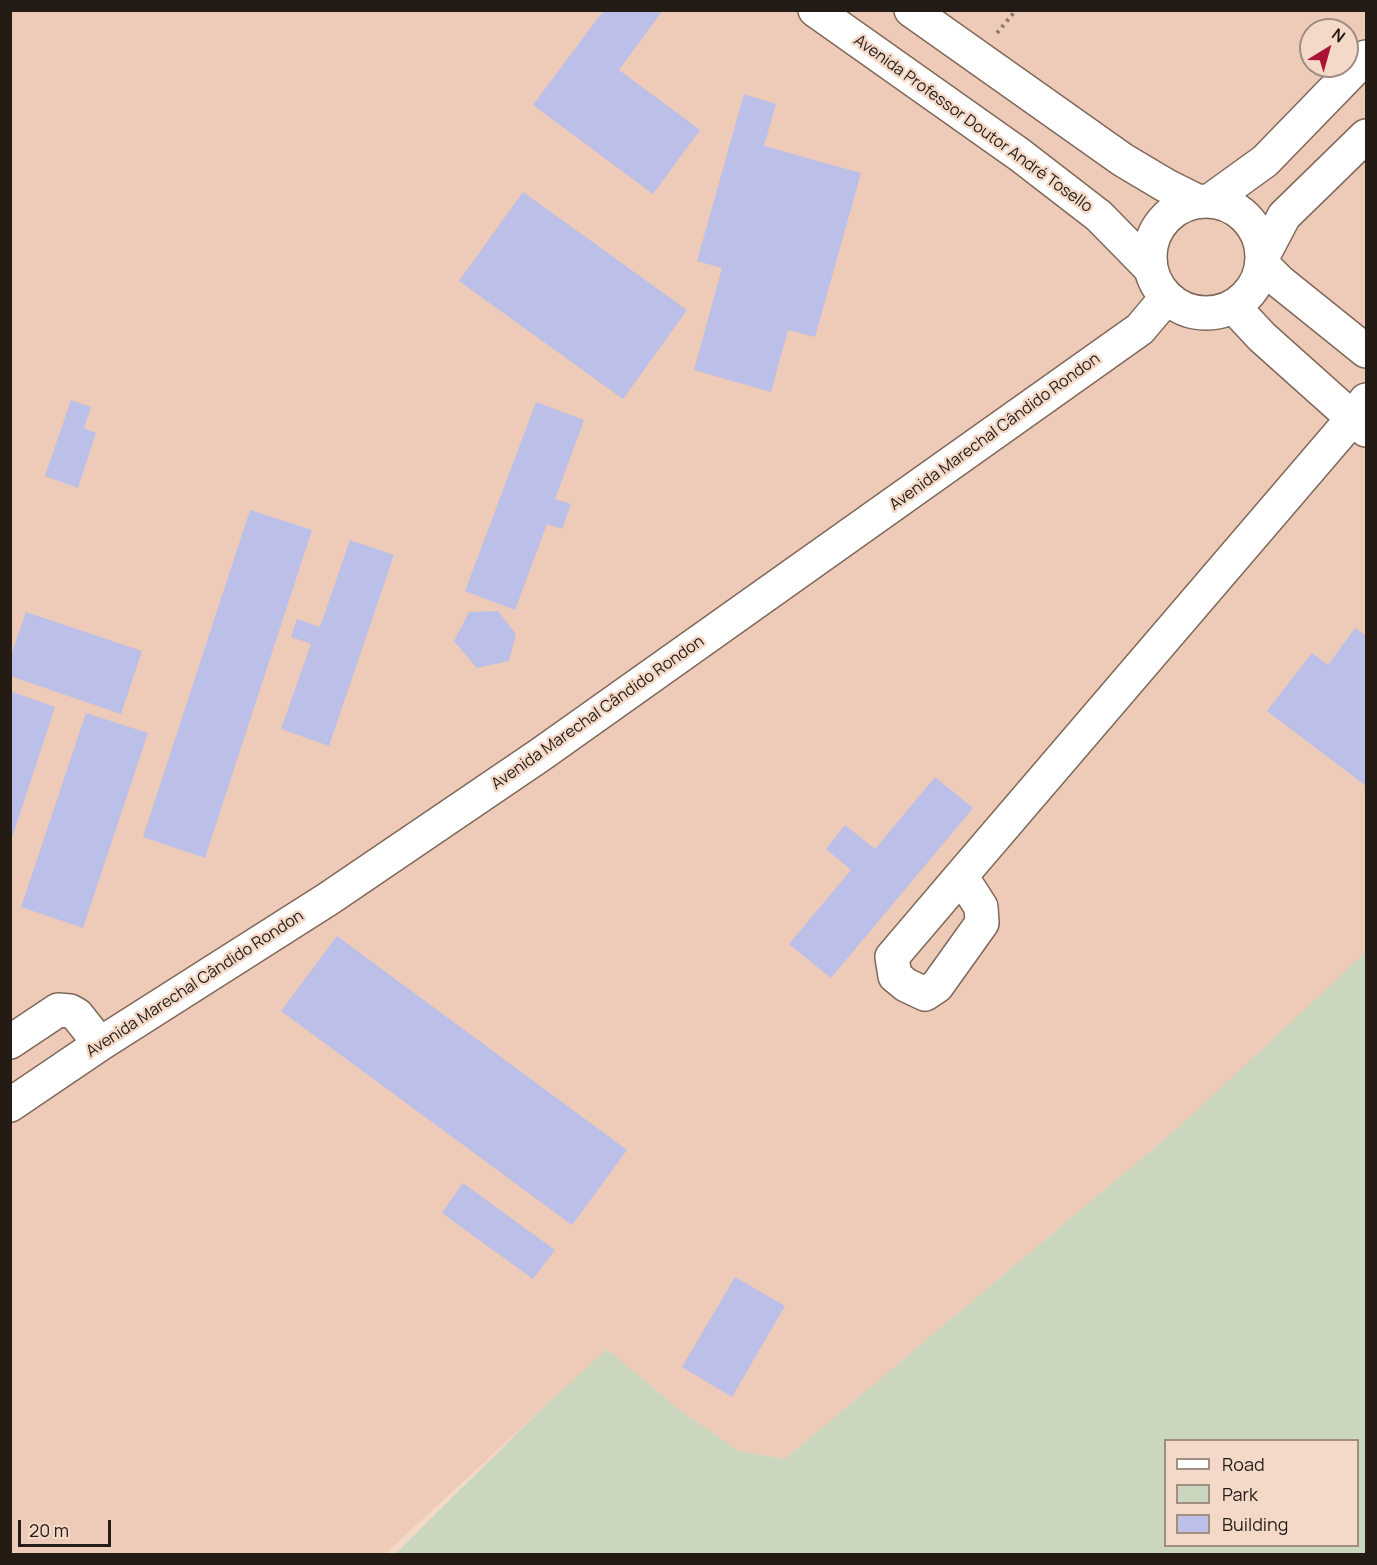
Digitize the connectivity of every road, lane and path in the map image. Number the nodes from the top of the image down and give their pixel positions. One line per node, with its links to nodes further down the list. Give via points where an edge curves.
1 (815, 10): 7 (street, Avenida Professor Doutor André Tosello, via 1099,216)
2 (911, 10): 5 (street, via 1124,160 1165,185)
3 (1366, 57): 5 (street, via 1265,161)
4 (1366, 136): 6 (street, via 1284,216)
5 (1204, 200): 6 (street, via 1227,204 1241,212 1260,240); 7 (street, via 1182,205 1159,225 1150,253)
6 (1263, 260): 8 (street, via 1253,289); 9 (street, via 1279,281)
7 (1159, 283): 8 (street, via 1178,305 1191,311 1220,312); 13 (street, Avenida Marechal Cândido Rondon, via 1140,329 558,742 328,899)
8 (1234, 306): 10 (street, via 1262,337)
9 (1366, 351)
10 (1362, 416): 11 (street)
11 (961, 876)
12 (10, 1042): 13 (street, via 58,1010 77,1015)
13 (100, 1044): 14 (street, Avenida Marechal Cândido Rondon)
14 (10, 1105)

